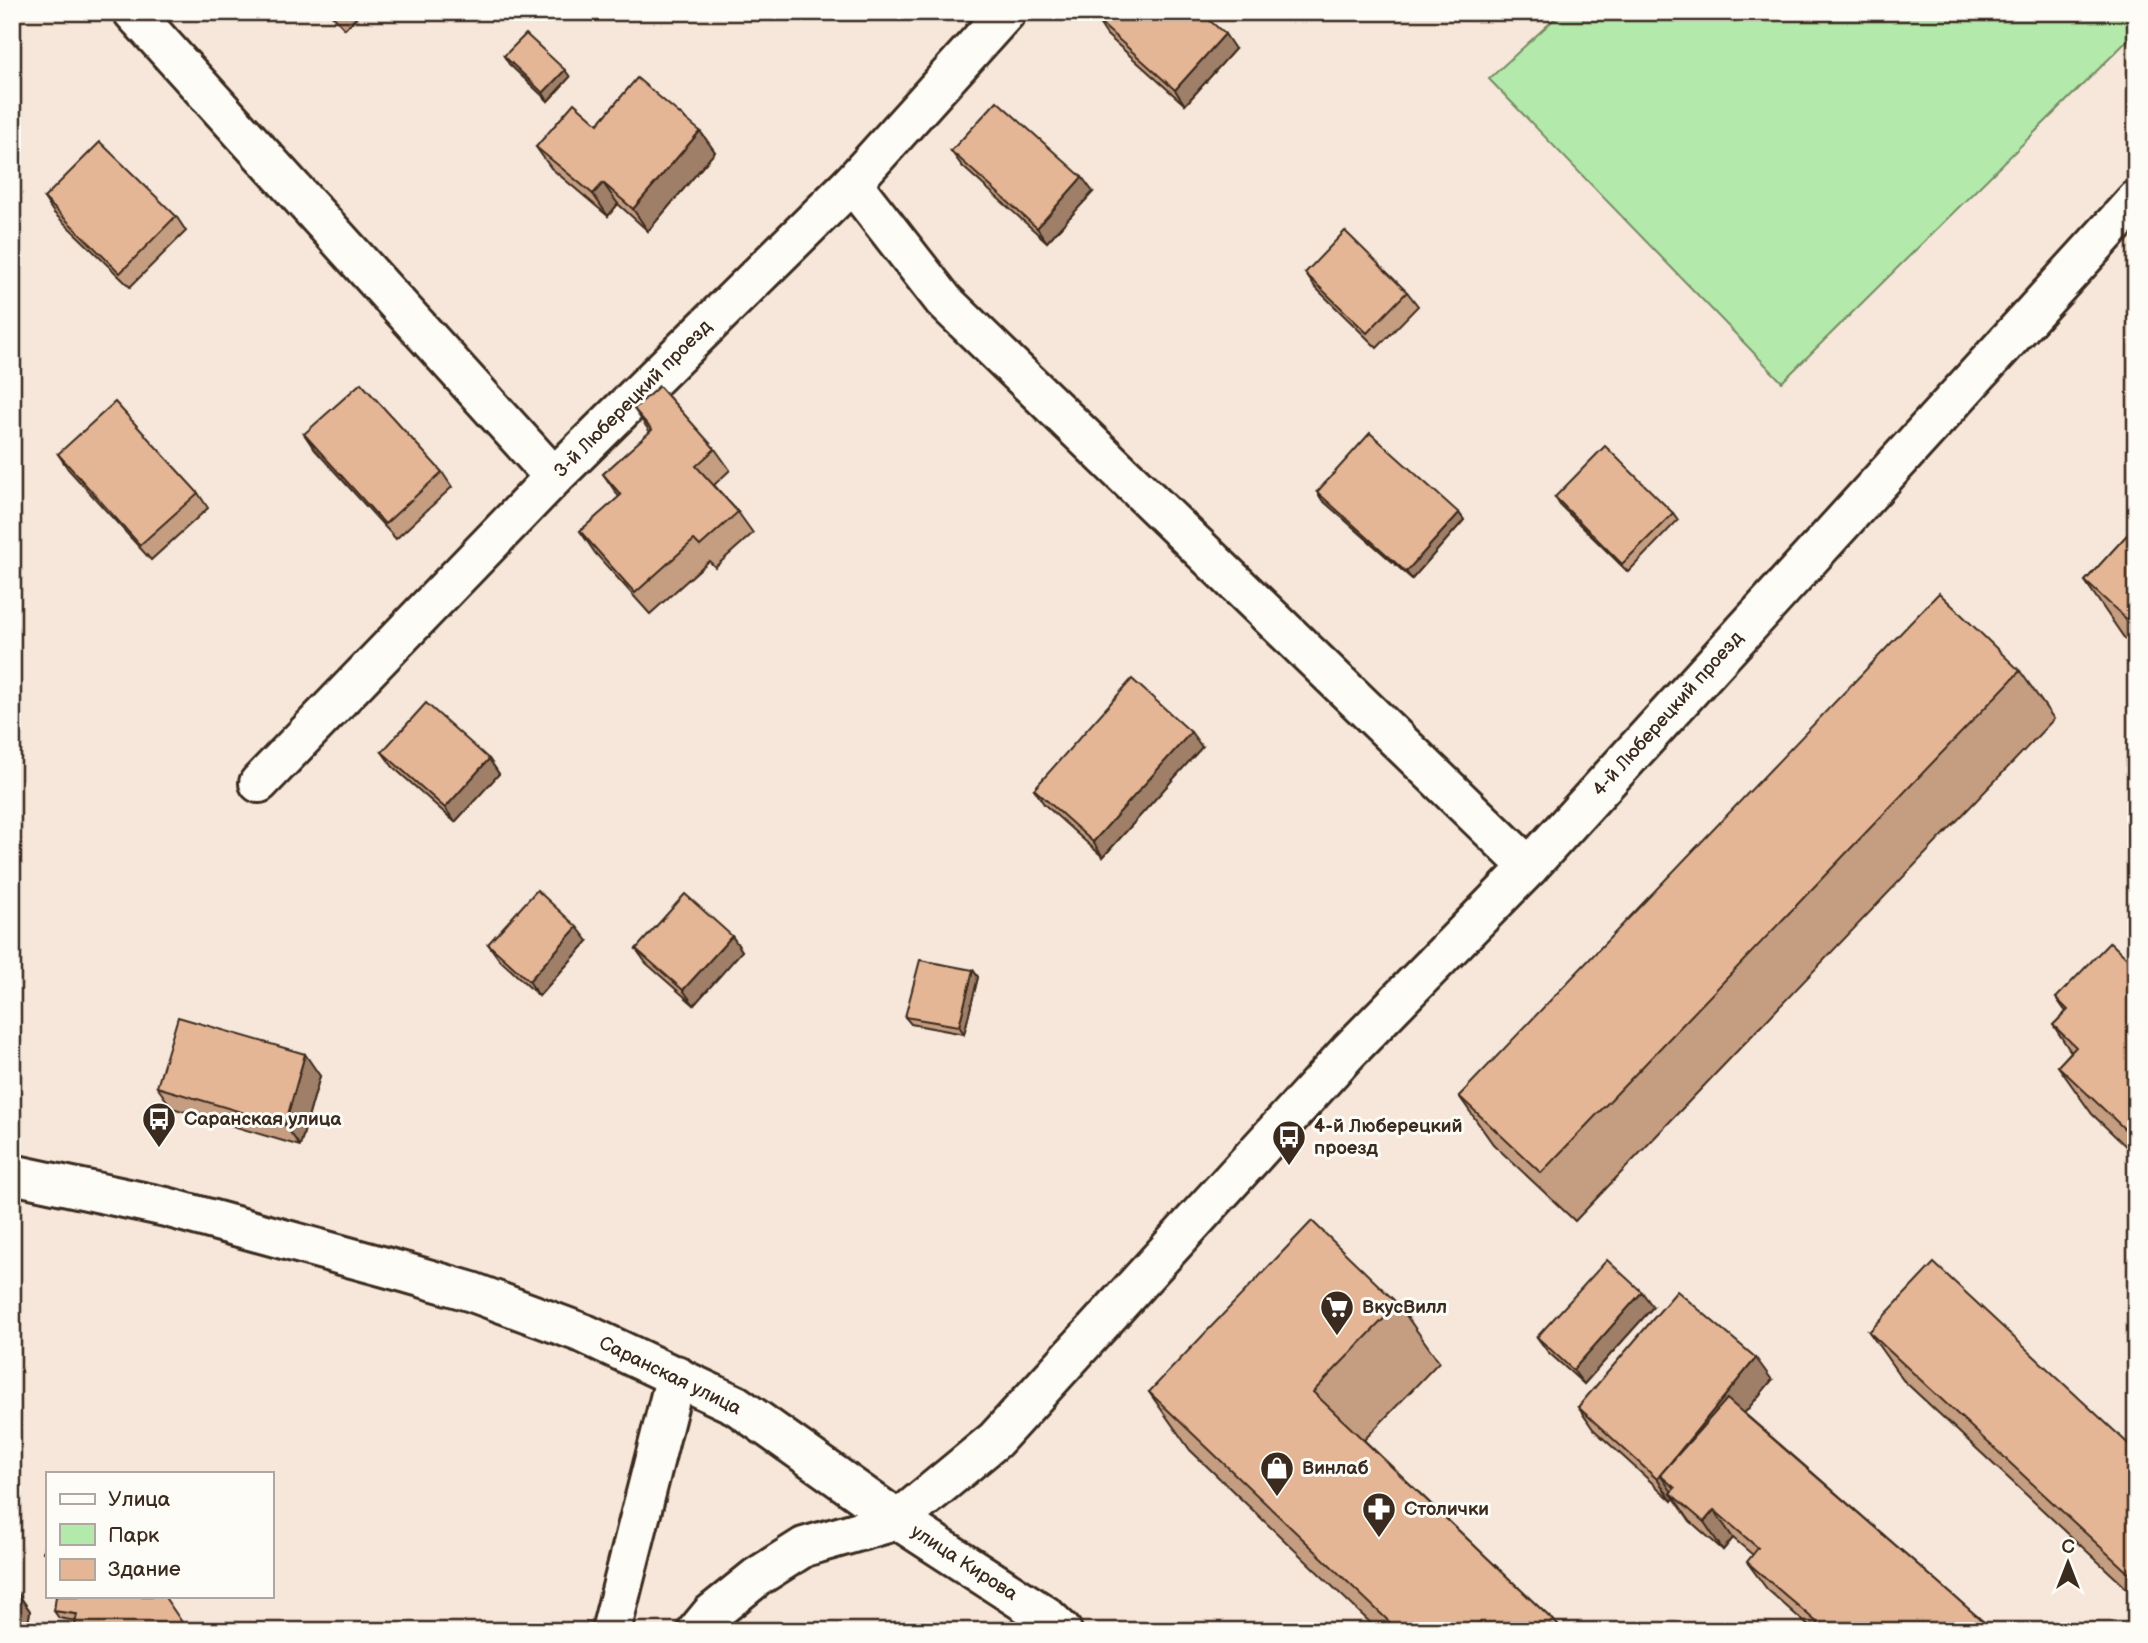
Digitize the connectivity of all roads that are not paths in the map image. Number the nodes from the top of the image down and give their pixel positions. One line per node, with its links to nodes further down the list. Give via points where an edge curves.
1 (133, 12): 5 (street)
2 (1006, 12): 3 (street, 3-й Люберецкий проезд)
3 (852, 183): 5 (street, 3-й Люберецкий проезд); 7 (street, via 944,301)
4 (2136, 200): 7 (street, 4-й Люберецкий проезд)
5 (554, 477): 6 (street, 3-й Люберецкий проезд)
6 (259, 783)
7 (1529, 867): 10 (street, 4-й Люберецкий проезд, via 1349,1051 995,1440)
8 (12, 1174): 9 (street, Саранская улица, via 166,1207 472,1292 585,1334)
9 (676, 1375): 10 (street, Саранская улица, via 736,1405); 11 (street)
10 (898, 1520): 12 (street, via 804,1547 757,1577); 13 (street, улица Кирова)
11 (611, 1631)
12 (697, 1631)
13 (1062, 1631)

